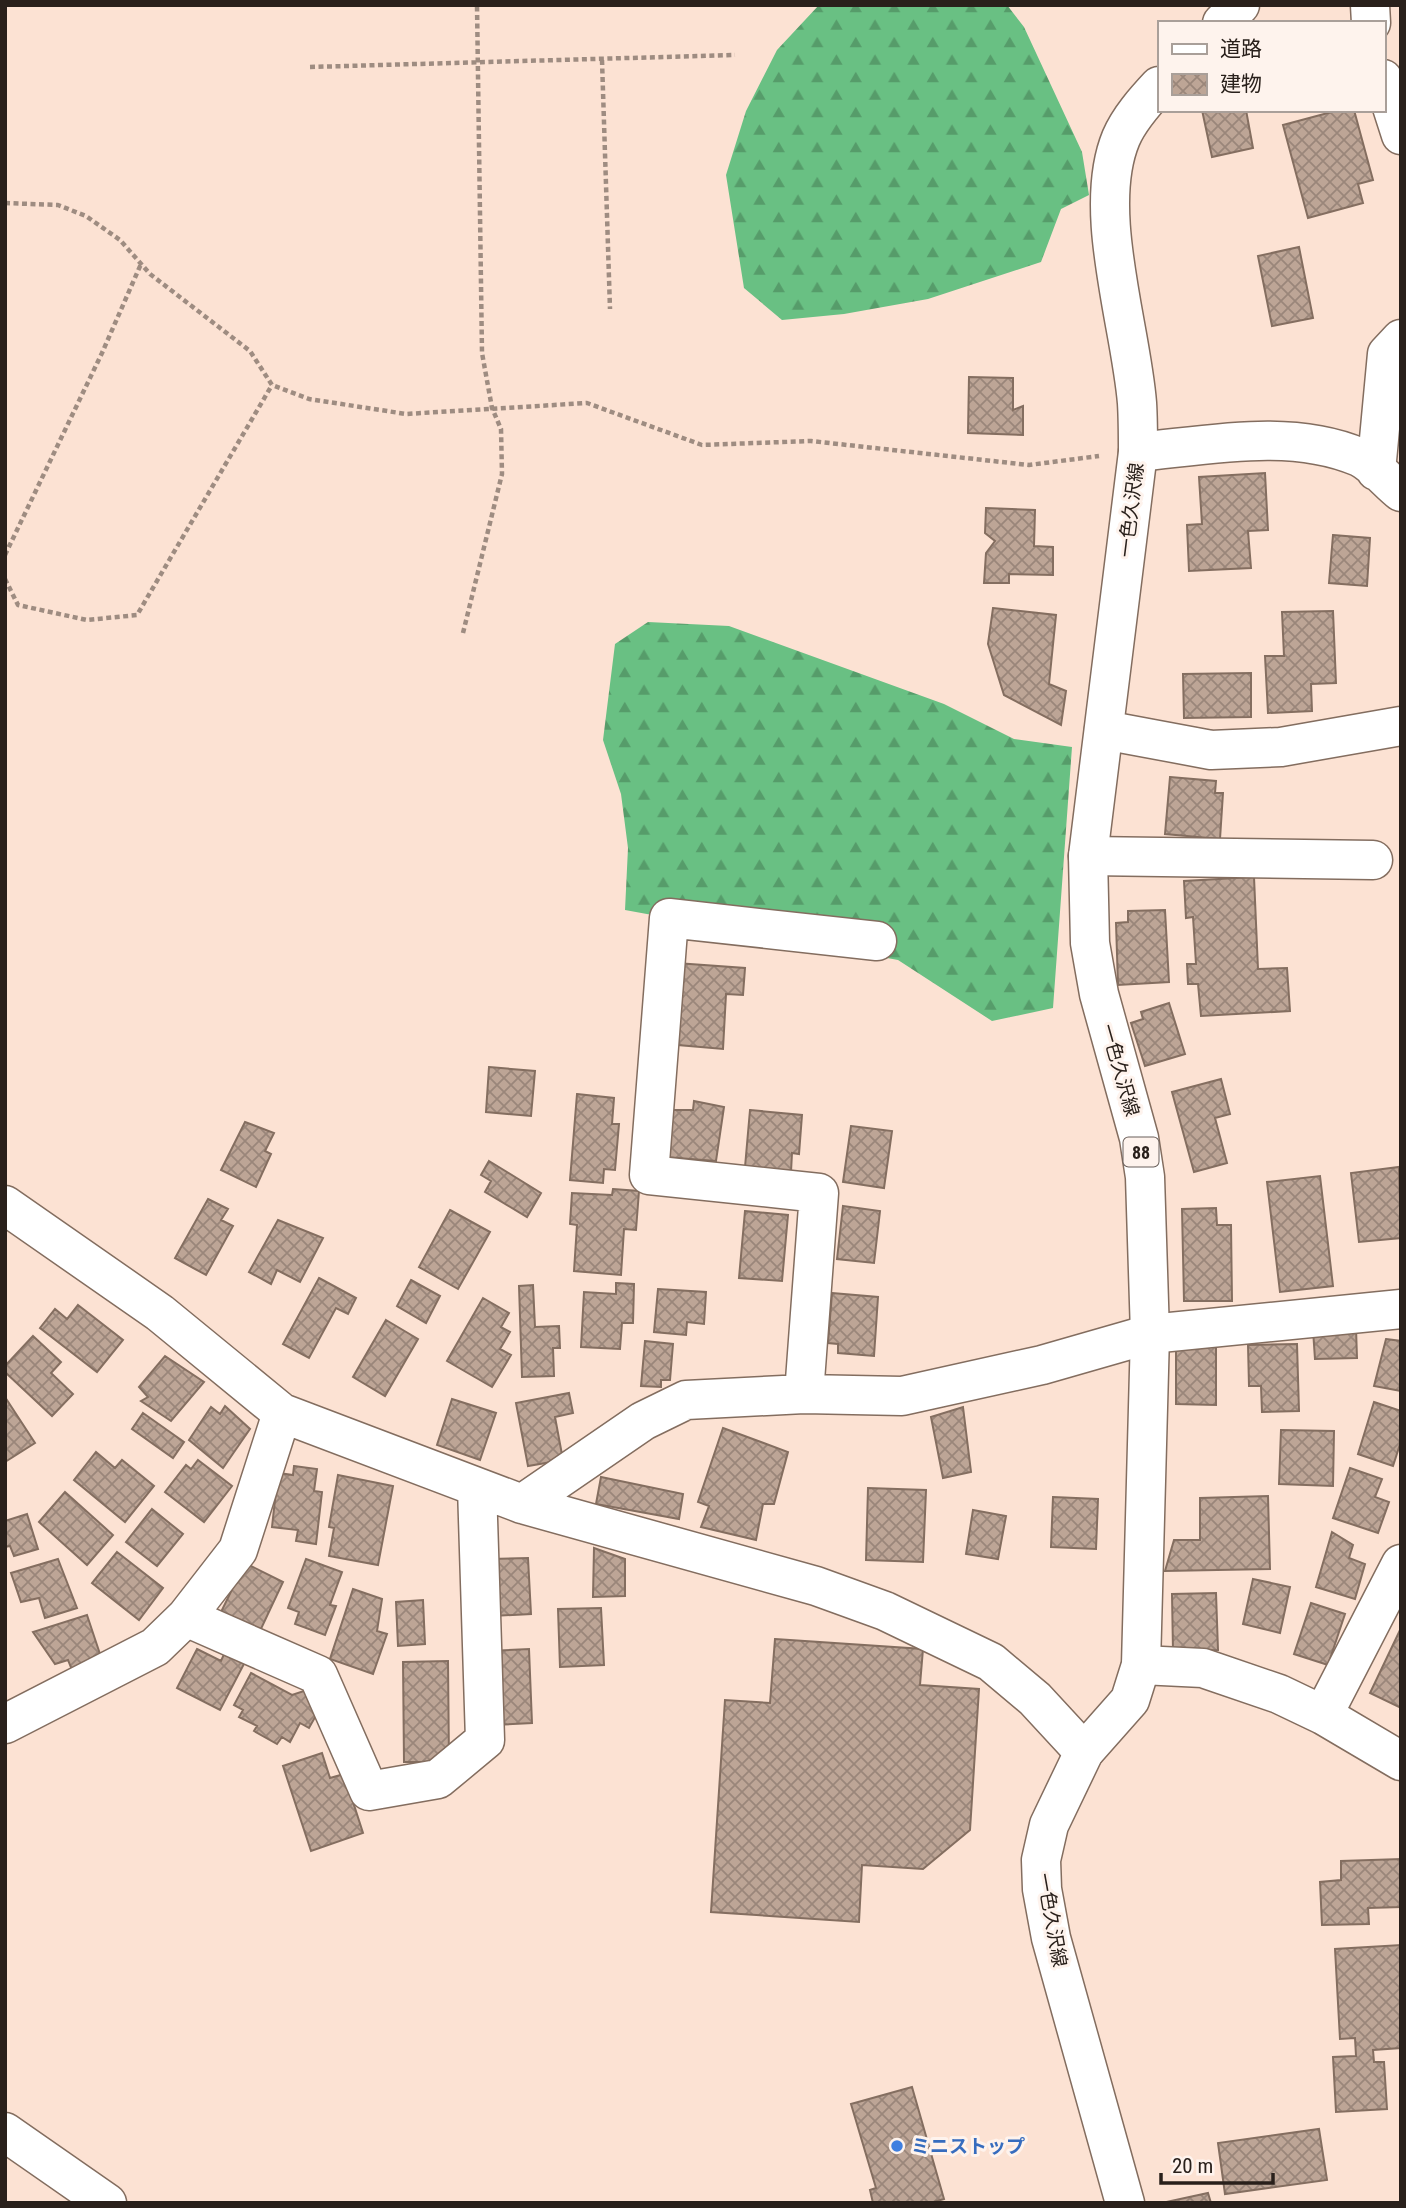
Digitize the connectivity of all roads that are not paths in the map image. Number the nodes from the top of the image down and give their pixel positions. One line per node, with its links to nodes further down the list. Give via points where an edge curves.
1 (1240, 5): 2 (street)
2 (1224, 21)
3 (1385, 85): 5 (street)
4 (1158, 87): 7 (street, 一色久沢線 / 88, via 1121,138 1112,181 1111,229 1137,403)
5 (1401, 135)
6 (1401, 339): 8 (street, via 1387,354)
7 (1138, 452): 8 (street, via 1273,440 1361,458); 10 (street, 一色久沢線 / 88)
8 (1388, 482)
9 (1401, 726): 10 (street, via 1281,747 1211,750)
10 (1104, 730): 11 (street, 一色久沢線 / 88)
11 (1088, 856): 12 (street); 16 (street, 一色久沢線 / 88, via 1090,943 1099,994 1139,1138 1145,1177)
12 (1373, 860)
13 (877, 941): 17 (street, via 669,918 649,1175 819,1193)
14 (5, 1205): 18 (street, via 160,1313)
15 (1401, 1309): 16 (street)
16 (1150, 1334): 17 (street, via 1042,1365 902,1396); 23 (street, 一色久沢線 / 88)
17 (804, 1394): 20 (street, via 686,1400 643,1422)
18 (282, 1413): 19 (street); 22 (street, via 238,1550)
19 (477, 1487): 20 (street); 22 (street, via 485,1740 438,1779 369,1791 318,1675)
20 (522, 1504): 26 (street, via 816,1586 885,1611 992,1662 1035,1699)
21 (1401, 1564): 24 (street)
22 (186, 1617): 25 (street, via 155,1647)
23 (1141, 1665): 24 (street, via 1203,1668 1279,1694); 26 (street, 一色久沢線 / 88, via 1130,1700)
24 (1323, 1715): 27 (street)
25 (5, 1724)
26 (1084, 1752): 30 (street, 一色久沢線 / 88, via 1049,1825 1041,1860 1042,1889 1051,1938)
27 (1401, 1761)
28 (5, 2132): 29 (street)
29 (107, 2203)
30 (1125, 2203)

